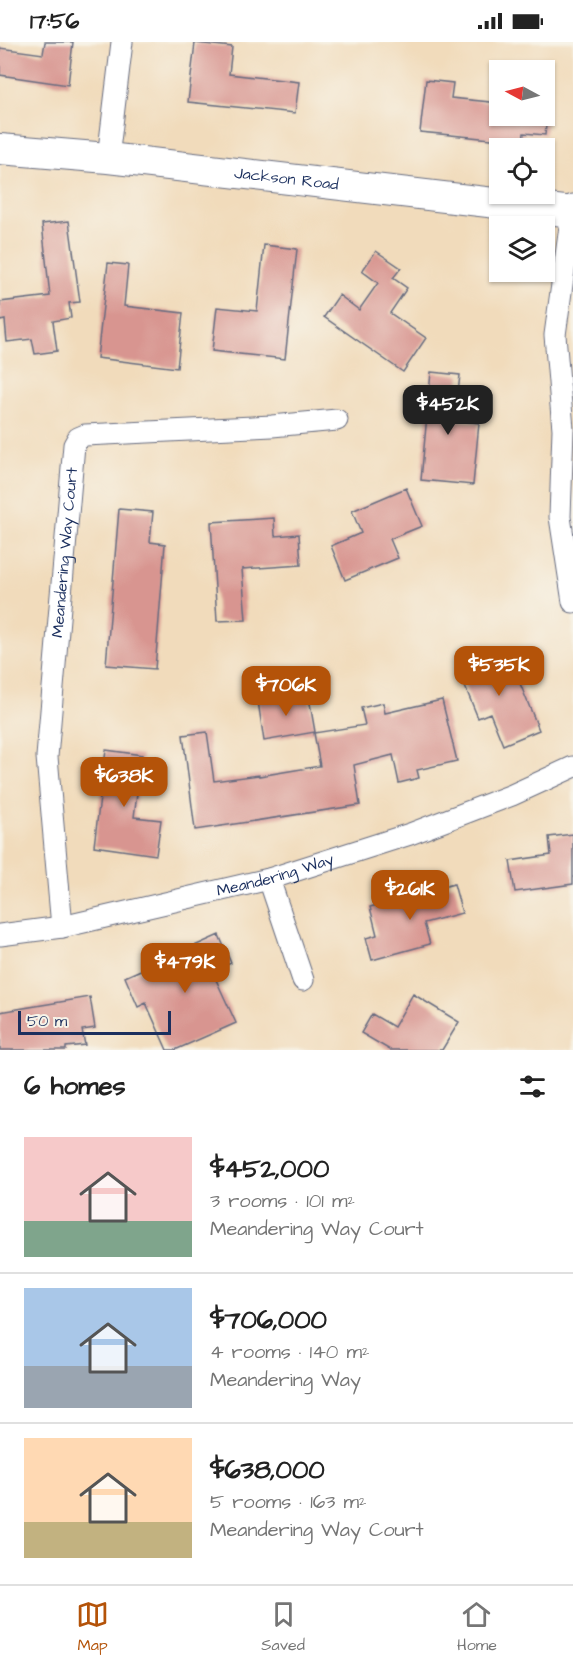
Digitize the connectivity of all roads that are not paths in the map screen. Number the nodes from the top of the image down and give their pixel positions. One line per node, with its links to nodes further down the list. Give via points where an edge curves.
1 (122, 42): 3 (street)
2 (4, 148): 3 (main road, Jackson Road)
3 (108, 158): 4 (main road, Jackson Road)
4 (572, 210): 7 (street, via 555,335)
5 (573, 395): 7 (street)
6 (337, 420): 11 (street, Meandering Way Court, via 85,435 74,445 47,758)
7 (563, 429): 8 (street, via 560,517)
8 (573, 602)
9 (573, 767): 10 (street, Meandering Way, via 410,834)
10 (269, 879): 11 (street, Meandering Way); 13 (street)
11 (62, 927): 12 (street, Meandering Way)
12 (0, 935)
13 (303, 980)

